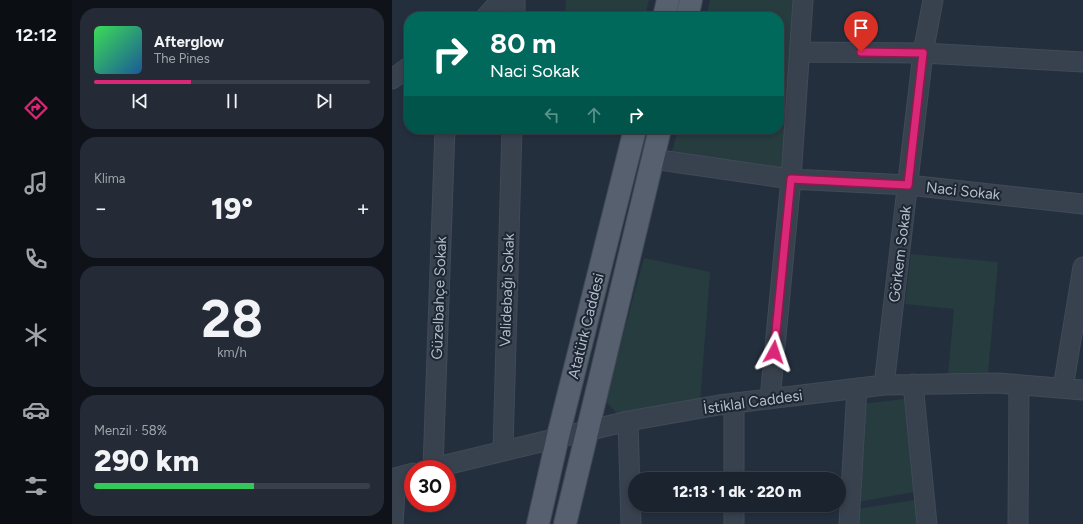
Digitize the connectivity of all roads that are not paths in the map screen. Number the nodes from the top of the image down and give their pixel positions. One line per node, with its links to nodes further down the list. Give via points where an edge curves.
1 (515, 0): 6 (street)
2 (668, 0): 7 (main road)
3 (691, 0): 8 (main road)
4 (803, 0): 9 (street)
5 (933, 0): 10 (street, Görkem Sokak)
6 (515, 12)
7 (665, 12)
8 (688, 12)
9 (800, 52): 10 (street); 19 (street)
10 (923, 53): 11 (street); 20 (street, Görkem Sokak)
11 (1083, 62)
12 (404, 71): 13 (street)
13 (392, 79)
14 (445, 134): 35 (street, Güzelbahçe Sokak)
15 (512, 134): 34 (street, Validebağı Sokak)
16 (634, 134): 33 (main road, Atatürk Caddesi)
17 (659, 134): 18 (main road)
18 (653, 159): 19 (street, Naci Sokak); 32 (main road)
19 (791, 179): 20 (street, Naci Sokak); 29 (street)
20 (908, 185): 21 (street, Naci Sokak); 24 (street, Görkem Sokak)
21 (1083, 204)
22 (1083, 267): 27 (street)
23 (913, 384): 24 (street, İstiklal Caddesi); 25 (street, İstiklal Caddesi); 46 (street)
24 (884, 385): 26 (street, İstiklal Caddesi)
25 (1019, 385): 27 (street, İstiklal Caddesi); 47 (street)
26 (857, 388): 29 (street, İstiklal Caddesi); 45 (street)
27 (1063, 388): 28 (street, İstiklal Caddesi)
28 (1083, 390)
29 (770, 399): 30 (street, İstiklal Caddesi)
30 (734, 403): 31 (street, İstiklal Caddesi); 37 (street)
31 (628, 421): 32 (street, İstiklal Caddesi); 43 (street)
32 (588, 431): 33 (street, İstiklal Caddesi); 42 (main road)
33 (558, 436): 34 (street, İstiklal Caddesi); 41 (main road, Atatürk Caddesi)
34 (503, 450): 36 (street, İstiklal Caddesi)
35 (431, 460)
36 (456, 462)
37 (734, 472)
38 (400, 477): 40 (street)
39 (734, 512): 44 (street)
40 (393, 524)
41 (538, 524)
42 (565, 524)
43 (631, 524)
44 (734, 524)
45 (850, 524)
46 (927, 524)
47 (1018, 524)

